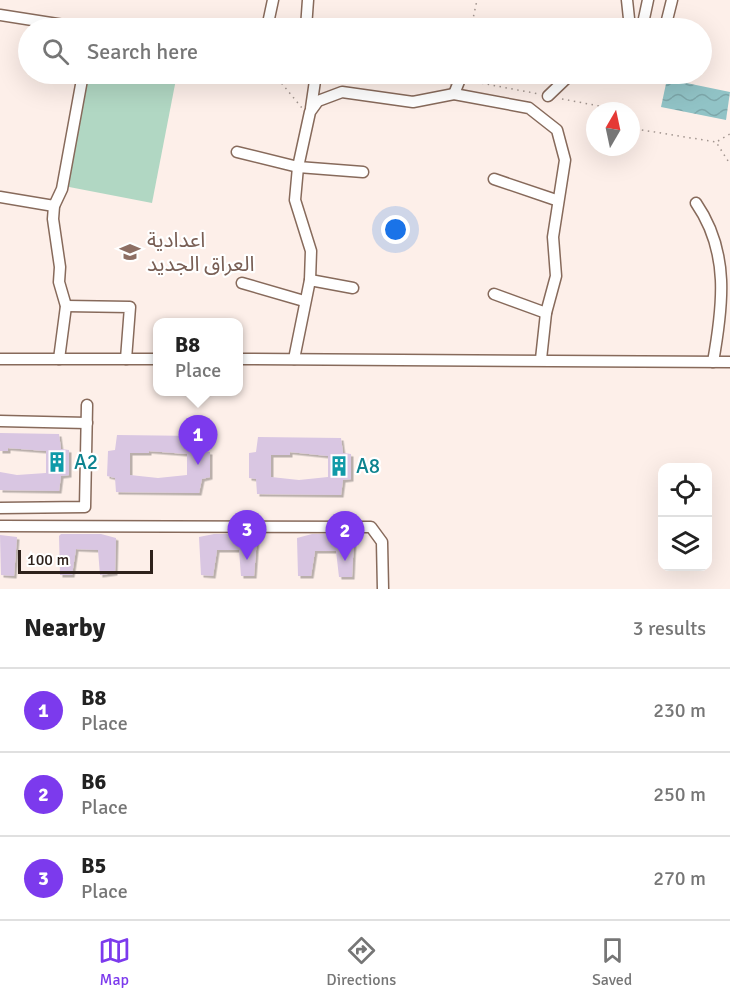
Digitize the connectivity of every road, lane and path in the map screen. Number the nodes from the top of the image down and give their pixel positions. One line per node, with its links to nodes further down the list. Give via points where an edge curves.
1 (273, 0): 9 (street)
2 (308, 0): 10 (street)
3 (477, 0): 11 (path)
4 (627, 0): 12 (street)
5 (648, 0): 13 (street)
6 (672, 0): 14 (street)
7 (0, 15): 8 (street)
8 (19, 18)
9 (269, 18)
10 (307, 18)
11 (473, 18)
12 (629, 18)
13 (644, 18)
14 (668, 18)
15 (81, 84): 34 (street, via 62,189)
16 (282, 84): 22 (path)
17 (314, 84): 22 (street)
18 (458, 84): 20 (street)
19 (561, 84): 21 (street)
20 (454, 94): 22 (street, via 413,102 342,92 318,101); 32 (street, via 529,108 557,130 565,160)
21 (548, 96)
22 (309, 117): 28 (street)
23 (640, 130): 25 (path)
24 (730, 134): 25 (path)
25 (716, 142): 27 (path)
26 (237, 152): 28 (street)
27 (730, 164)
28 (297, 167): 29 (street); 35 (street, via 295,200 312,251)
29 (363, 172)
30 (494, 179): 32 (street)
31 (0, 196): 34 (street)
32 (556, 200): 41 (street, via 556,276)
33 (696, 203): 49 (street, via 708,219 717,246 723,309)
34 (54, 206): 40 (street, via 59,282)
35 (310, 280): 37 (street); 39 (street)
36 (242, 284): 39 (street)
37 (353, 288)
38 (495, 294): 41 (street)
39 (304, 301): 47 (street)
40 (66, 306): 43 (street); 44 (street, via 130,307)
41 (546, 313): 48 (street)
42 (0, 359): 43 (street)
43 (59, 359): 44 (street)
44 (126, 359): 45 (street)
45 (153, 359)
46 (243, 359): 47 (street)
47 (294, 359): 48 (street)
48 (541, 359): 49 (street)
49 (713, 362): 50 (street)
50 (730, 362)
51 (87, 405): 53 (street)
52 (0, 422): 53 (street)
53 (87, 423): 54 (street, via 85,507)
54 (0, 508)
55 (0, 526): 56 (street, via 371,527 382,542)
56 (383, 589)

